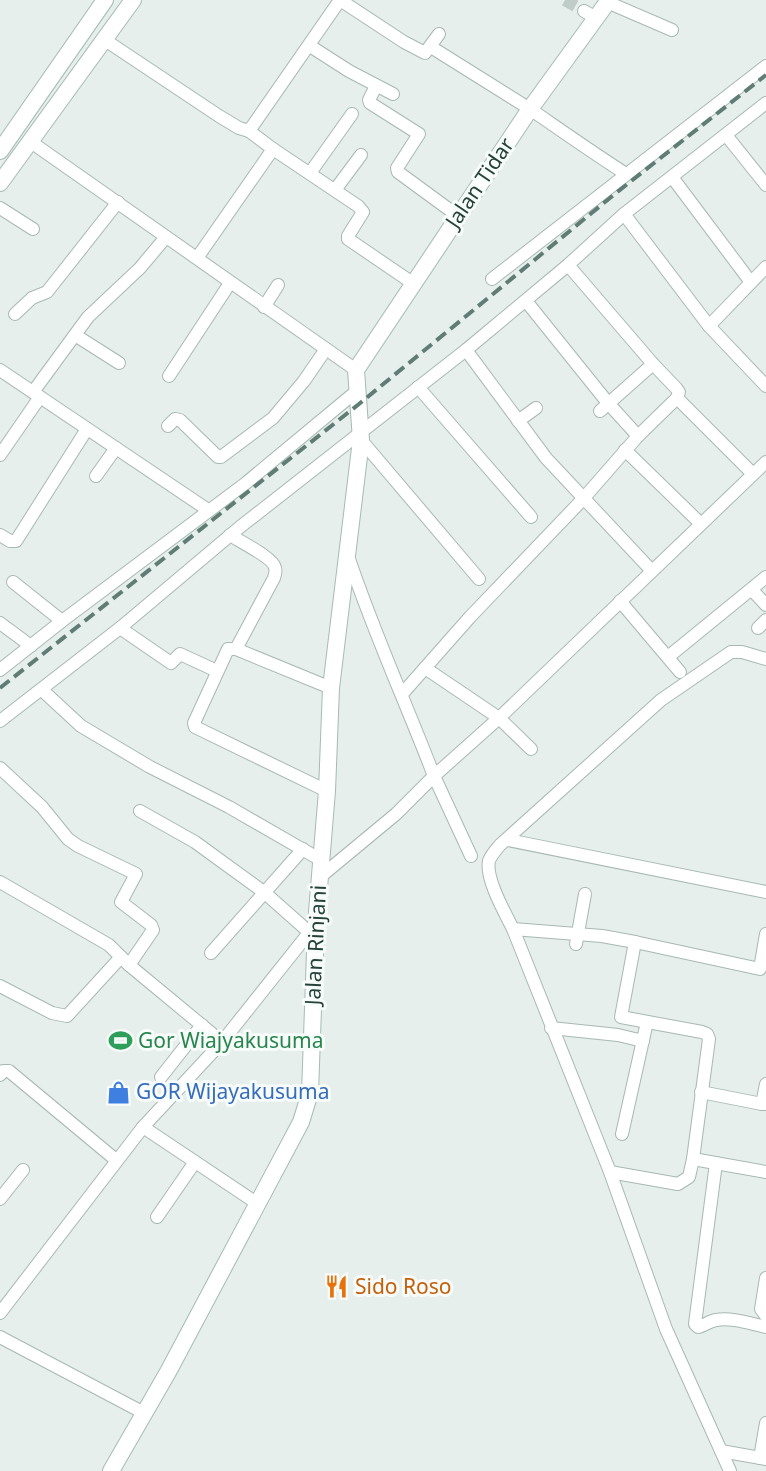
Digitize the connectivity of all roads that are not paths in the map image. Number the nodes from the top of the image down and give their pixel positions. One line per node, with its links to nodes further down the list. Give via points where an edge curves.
1 (105, 0): 20 (street)
2 (340, 0): 8 (street); 9 (street, via 423,52)
3 (608, 1): 5 (street); 14 (street, Jalan Tidar, via 590,15)
4 (128, 2): 7 (street)
5 (672, 30)
6 (439, 34): 9 (street)
7 (105, 40): 16 (street, via 219,116); 18 (street)
8 (310, 46): 11 (street); 16 (street)
9 (431, 47): 14 (street)
10 (766, 66): 23 (street)
11 (376, 86): 12 (street); 31 (street, via 370,103 419,134 397,170)
12 (393, 94)
13 (766, 103): 17 (street)
14 (530, 110): 23 (street); 31 (street, Jalan Tidar)
15 (352, 114): 22 (street)
16 (249, 131): 19 (street)
17 (726, 135): 24 (street); 26 (street)
18 (31, 142): 25 (street); 28 (street)
19 (273, 149): 22 (street); 34 (street)
20 (0, 151)
21 (361, 155): 27 (street)
22 (310, 173): 27 (street)
23 (626, 174): 37 (street)
24 (672, 177): 30 (street); 38 (street)
25 (0, 183)
26 (766, 185)
27 (335, 190): 40 (street, via 363,211 348,240)
28 (118, 202): 33 (street); 44 (street, via 47,292 32,298)
29 (0, 208): 32 (street)
30 (624, 214): 35 (street); 45 (street)
31 (458, 216): 40 (street, Jalan Tidar)
32 (33, 229)
33 (166, 237): 34 (street); 46 (street)
34 (197, 258): 39 (street)
35 (568, 266): 42 (street); 50 (street)
36 (766, 267): 38 (street)
37 (492, 279)
38 (750, 281): 45 (street)
39 (230, 283): 43 (street); 53 (street)
40 (414, 284): 52 (street, Jalan Tidar)
41 (278, 285): 43 (street)
42 (526, 301): 48 (street); 59 (street)
43 (264, 307): 47 (street)
44 (15, 314)
45 (709, 326): 54 (street)
46 (75, 335): 49 (street); 57 (street)
47 (326, 349): 52 (street); 62 (street, via 273,418 221,457 180,420 175,419)
48 (466, 350): 55 (street); 61 (street)
49 (119, 363)
50 (653, 364): 58 (street, via 678,390); 59 (street)
51 (0, 370): 57 (street)
52 (356, 370): 56 (street, Jalan Rinjani)
53 (169, 376)
54 (766, 386)
55 (418, 387): 65 (street); 74 (street)
56 (358, 390): 65 (street, Jalan Rinjani); 73 (street)
57 (37, 394): 63 (street); 68 (street)
58 (677, 398): 64 (street); 70 (street)
59 (604, 407): 64 (street)
60 (536, 408): 61 (street)
61 (518, 421): 72 (street)
62 (168, 426)
63 (87, 429): 66 (street); 76 (street, via 16,541)
64 (638, 436): 67 (street)
65 (361, 437): 77 (street); 78 (street, Jalan Rinjani); 81 (street)
66 (116, 448): 71 (street); 73 (street)
67 (626, 450): 72 (street); 75 (street)
68 (0, 455)
69 (766, 462): 70 (street)
70 (753, 474): 75 (street)
71 (96, 476)
72 (583, 499): 79 (street); 93 (street)
73 (208, 510): 86 (street)
74 (531, 517)
75 (700, 523): 79 (street)
76 (0, 536)
77 (230, 536): 88 (street); 90 (street, via 276,568)
78 (347, 552): 97 (street, Jalan Rinjani); 99 (street, via 365,608)
79 (652, 571): 84 (street)
80 (766, 577): 83 (street)
81 (479, 579)
82 (13, 582): 86 (street)
83 (752, 590): 85 (street); 91 (street)
84 (620, 601): 91 (street); 100 (street)
85 (766, 605)
86 (62, 621): 89 (street)
87 (0, 623): 89 (street)
88 (120, 627): 95 (street, via 171,663 180,654); 98 (street)
89 (31, 646): 94 (street)
90 (236, 649): 95 (street, via 226,651); 97 (street)
91 (668, 657): 96 (street)
92 (766, 659): 107 (street, via 731,652 661,700)
93 (425, 668): 99 (street); 100 (street)
94 (0, 670)
95 (217, 671): 105 (street, via 195,727)
96 (681, 672)
97 (331, 688): 105 (street, Jalan Rinjani)
98 (42, 690): 101 (street); 108 (street, via 81,726)
99 (402, 694): 104 (street)
100 (499, 718): 102 (street); 104 (street)
101 (0, 721)
102 (531, 749)
103 (0, 768): 121 (street, via 42,807 68,839 136,874 121,902 153,930)
104 (434, 776): 109 (street); 110 (street, via 396,814)
105 (327, 791): 110 (street, Jalan Rinjani)
106 (140, 811): 113 (street, via 195,842)
107 (508, 840): 112 (street); 116 (street, via 493,853 489,872)
108 (303, 849): 110 (street); 113 (street)
109 (471, 856)
110 (320, 868): 115 (street, Jalan Rinjani)
111 (0, 882): 121 (street, via 109,945)
112 (766, 892)
113 (265, 893): 115 (street); 120 (street)
114 (585, 894): 118 (street)
115 (313, 928): 130 (street); 146 (street, Jalan Rinjani, via 310,1093 301,1122)
116 (513, 929): 118 (street); 127 (street)
117 (766, 934): 122 (street)
118 (577, 939): 119 (street)
119 (635, 942): 122 (street); 124 (street)
120 (211, 953)
121 (125, 961): 123 (street, via 67,1016 52,1013); 126 (street)
122 (763, 969)
123 (0, 986)
124 (621, 1017): 125 (street); 128 (street)
125 (647, 1022): 129 (street); 134 (street, via 707,1034 710,1044)
126 (202, 1025): 130 (street); 132 (street)
127 (551, 1028): 128 (street); 143 (street)
128 (618, 1035): 129 (street)
129 (643, 1041): 137 (street)
130 (222, 1042): 136 (street)
131 (0, 1075): 139 (street, via 9,1071)
132 (161, 1077)
133 (766, 1084): 135 (street)
134 (701, 1092): 135 (street); 138 (street)
135 (764, 1104)
136 (143, 1127): 139 (street); 140 (street)
137 (622, 1134)
138 (693, 1158): 141 (street); 143 (street, via 689,1177 678,1184)
139 (116, 1161): 149 (street)
140 (195, 1162): 146 (street); 147 (street)
141 (716, 1163): 144 (street); 151 (street, via 695,1324 702,1327 723,1320)
142 (23, 1170): 145 (street)
143 (610, 1172): 155 (street, via 666,1329)
144 (766, 1172)
145 (0, 1199)
146 (258, 1204): 153 (street, Jalan Rinjani)
147 (157, 1216)
148 (766, 1278): 150 (street, via 761,1309)
149 (0, 1313)
150 (766, 1316)
151 (766, 1327)
152 (0, 1337): 153 (street)
153 (144, 1413): 157 (street, Jalan Rinjani)
154 (766, 1423): 156 (street)
155 (721, 1450): 156 (street); 158 (street)
156 (763, 1459)
157 (111, 1471)
158 (730, 1471)

